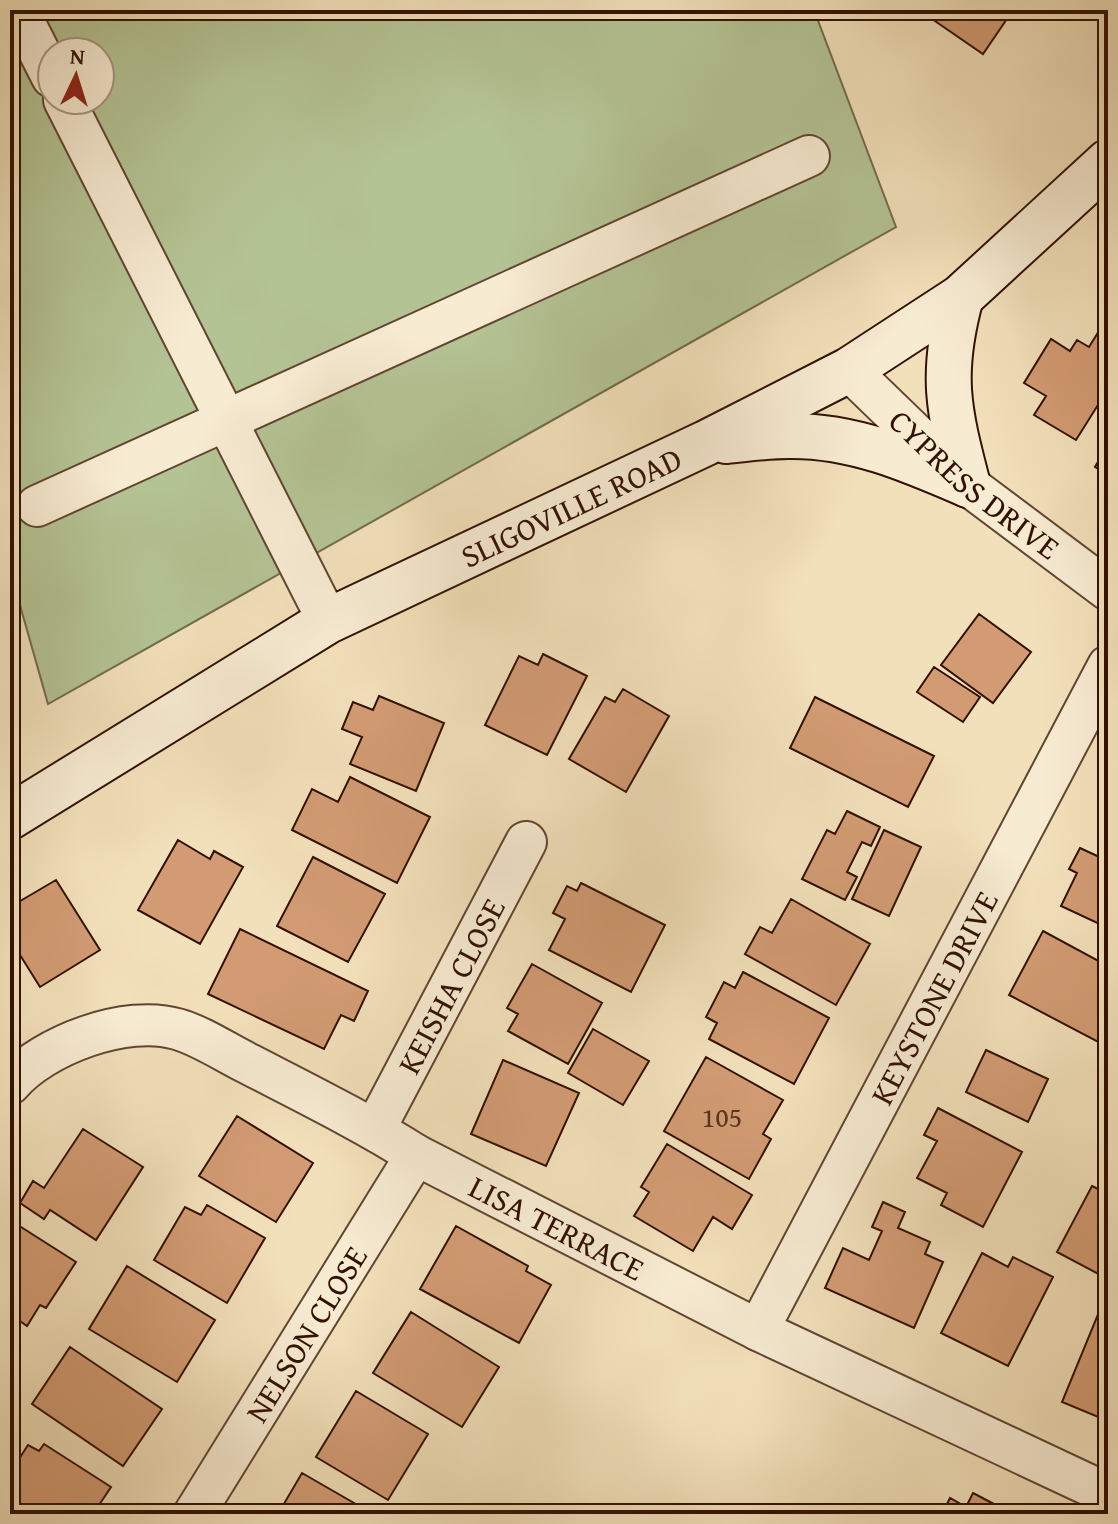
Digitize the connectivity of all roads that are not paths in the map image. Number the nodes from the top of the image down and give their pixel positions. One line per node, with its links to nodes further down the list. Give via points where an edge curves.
1 (18, 10): 2 (street)
2 (36, 45)
3 (72, 116): 8 (street)
4 (809, 156): 8 (street)
5 (1108, 162): 6 (street, SLIGOVILLE ROAD)
6 (961, 297): 7 (street, SLIGOVILLE ROAD); 10 (street, via 947,376 951,423)
7 (849, 370): 9 (street, SLIGOVILLE ROAD); 10 (street, CYPRESS DRIVE)
8 (226, 420): 11 (street); 13 (street)
9 (706, 443): 10 (street, via 790,436 845,441 897,455); 13 (street, SLIGOVILLE ROAD)
10 (968, 485): 12 (street, CYPRESS DRIVE)
11 (37, 506)
12 (1108, 590)
13 (328, 621): 15 (street, SLIGOVILLE ROAD)
14 (1108, 666): 20 (street, KEYSTONE DRIVE)
15 (10, 817)
16 (526, 842): 18 (street, KEISHA CLOSE)
17 (10, 1084): 18 (street, LISA TERRACE, via 23,1068 78,1040 126,1025 177,1028)
18 (375, 1129): 19 (street, LISA TERRACE)
19 (416, 1155): 20 (street, LISA TERRACE); 22 (street, NELSON CLOSE)
20 (758, 1330): 21 (street, LISA TERRACE)
21 (1108, 1494)
22 (194, 1514)

